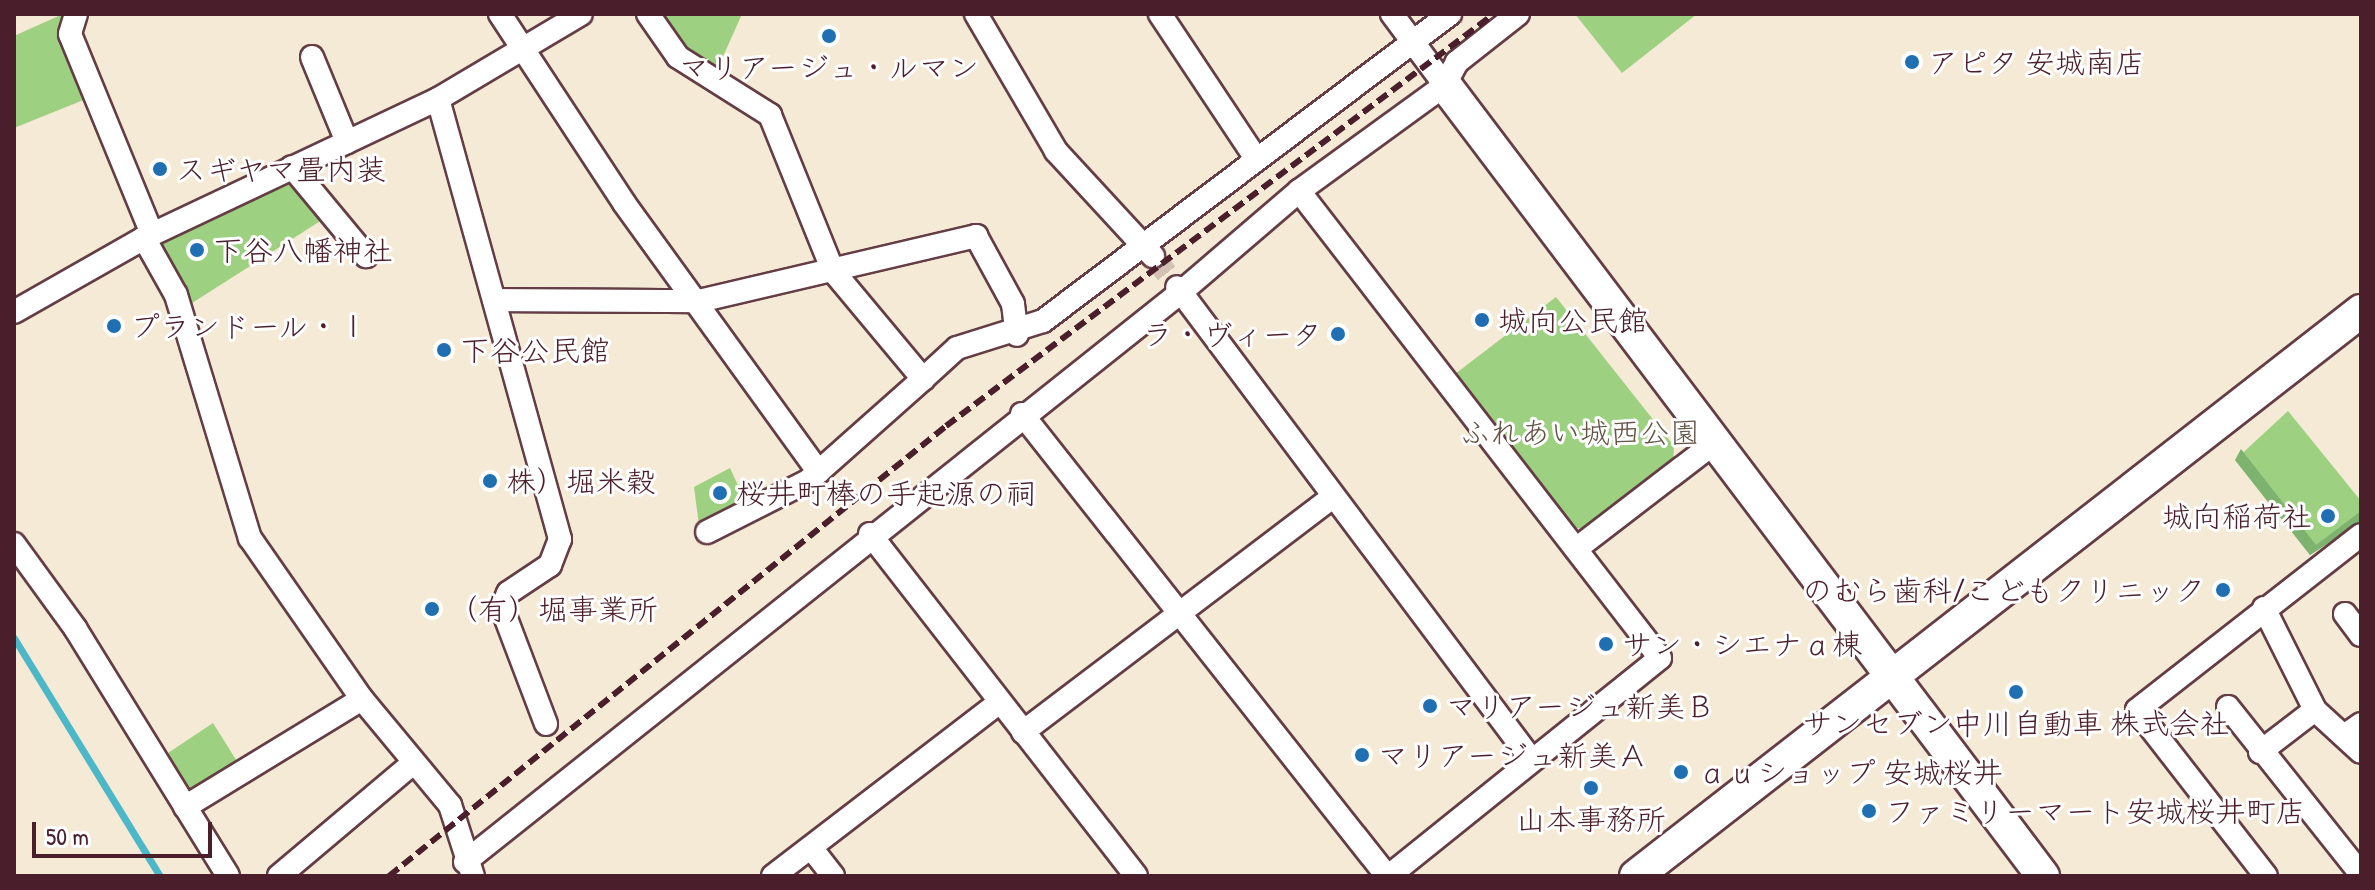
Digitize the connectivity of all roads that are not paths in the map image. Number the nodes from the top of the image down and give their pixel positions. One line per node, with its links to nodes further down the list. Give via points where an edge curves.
1 (76, 14): 19 (street, via 70,34)
2 (500, 14): 11 (street)
3 (581, 14): 11 (street)
4 (648, 14): 22 (street, via 678,57 770,115)
5 (976, 14): 20 (street, via 1056,151)
6 (1160, 14): 16 (street)
7 (1392, 14): 10 (street)
8 (1450, 14): 10 (street)
9 (1518, 14): 13 (street, via 1457,62)
10 (1411, 42): 13 (street); 16 (street)
11 (519, 50): 14 (street); 25 (street)
12 (312, 57): 15 (street)
13 (1445, 85): 18 (street); 31 (street)
14 (438, 99): 15 (street); 24 (street)
15 (347, 142): 17 (street)
16 (1255, 157): 20 (street)
17 (292, 167): 19 (street); 21 (street)
18 (1299, 191): 23 (street); 38 (street)
19 (148, 236): 26 (street); 44 (street, via 176,295 250,538)
20 (1149, 250): 28 (street)
21 (366, 256)
22 (833, 271): 25 (street); 28 (street, via 976,236 1013,304); 29 (street)
23 (1179, 290): 30 (street); 33 (street)
24 (495, 300): 25 (street); 48 (street, via 560,539 550,565 508,593 502,608)
25 (699, 301): 32 (street)
26 (16, 306)
27 (2361, 311): 43 (street)
28 (1017, 335): 29 (street, via 957,348)
29 (923, 379): 32 (street)
30 (1022, 414): 35 (street); 40 (street)
31 (1713, 444): 38 (street); 43 (street)
32 (819, 472): 34 (street)
33 (1331, 498): 40 (street); 53 (street)
34 (707, 532)
35 (870, 534): 45 (street); 57 (street)
36 (2361, 535): 39 (street)
37 (14, 544): 55 (street)
38 (1576, 549): 53 (street, via 1660,658)
39 (2264, 608): 47 (street); 67 (street, via 2137,710)
40 (1178, 614): 50 (street); 64 (street)
41 (2345, 614): 42 (street)
42 (2361, 635)
43 (1890, 680): 65 (street); 66 (street)
44 (362, 699): 54 (street); 55 (street)
45 (1000, 702): 50 (street); 56 (street)
46 (2228, 707): 51 (street)
47 (2315, 710): 49 (street); 51 (street)
48 (546, 724)
49 (2352, 730): 52 (street)
50 (1023, 732): 63 (street)
51 (2260, 752): 58 (street)
52 (2361, 752)
53 (1531, 759): 64 (street)
54 (412, 764): 57 (street, via 450,805); 60 (street)
55 (185, 807): 59 (street)
56 (812, 849): 61 (street); 62 (street)
57 (469, 869)
58 (2361, 874)
59 (228, 876)
60 (279, 876)
61 (773, 876)
62 (833, 876)
63 (1136, 876)
64 (1388, 876)
65 (1636, 876)
66 (2043, 876)
67 (2266, 876)

